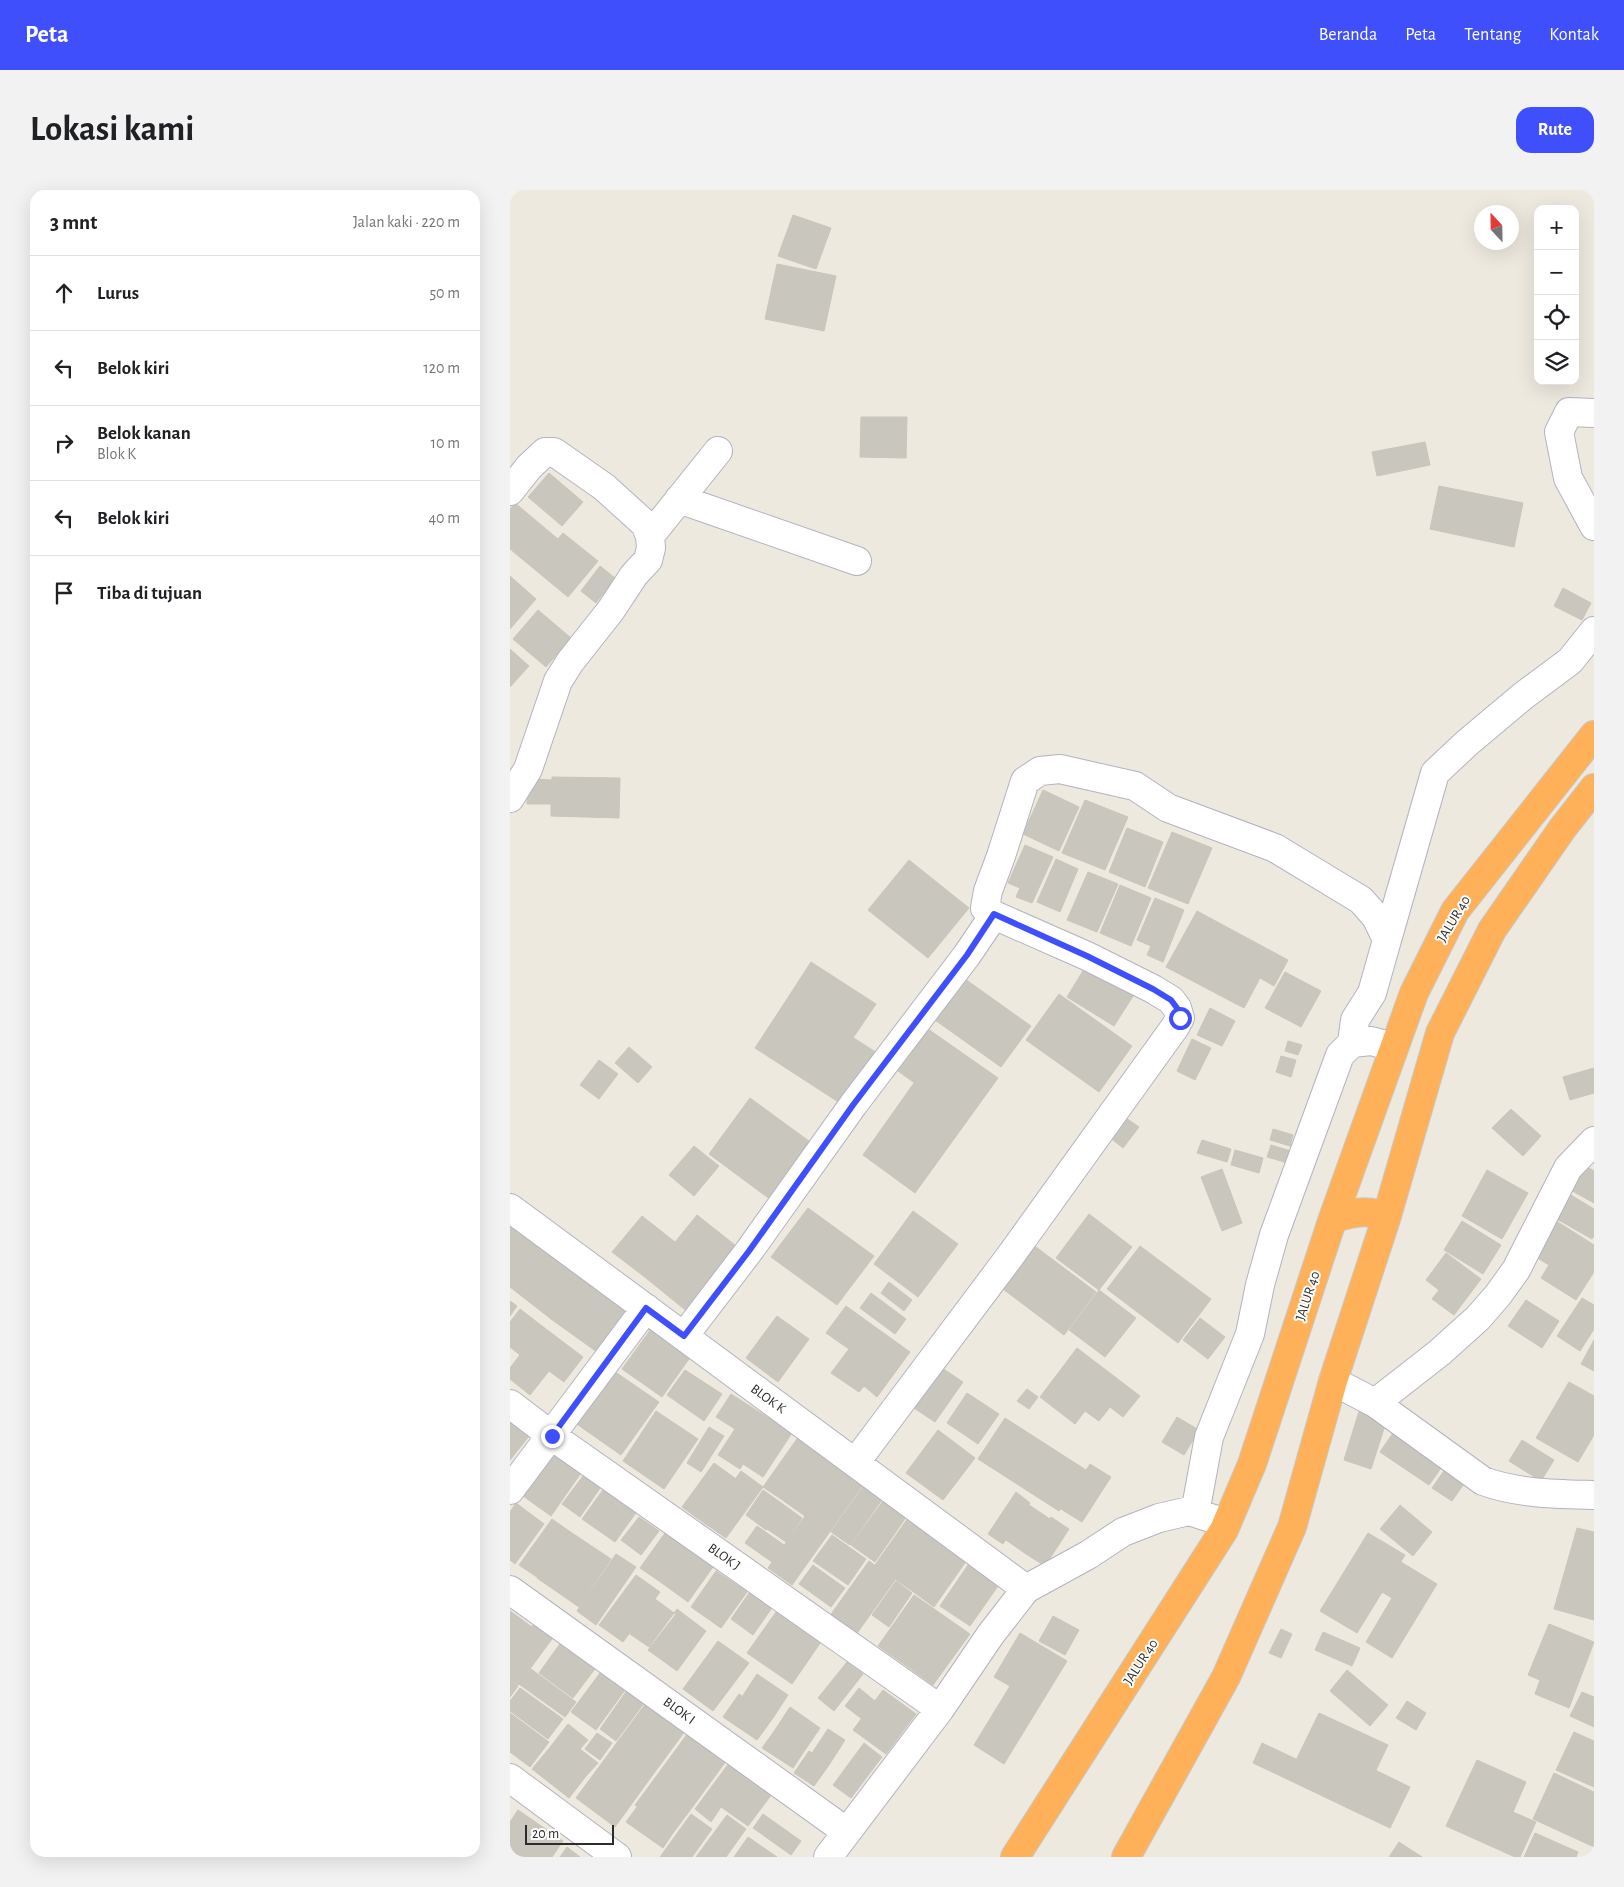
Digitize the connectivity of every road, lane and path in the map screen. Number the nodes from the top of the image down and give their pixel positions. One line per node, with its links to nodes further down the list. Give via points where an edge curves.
1 (1594, 413): 5 (street, via 1569,412 1559,432 1568,478)
2 (718, 451): 4 (street)
3 (510, 491): 6 (street, via 545,452 554,452 604,487 645,524)
4 (679, 499): 6 (street); 7 (street)
5 (1594, 525)
6 (650, 536): 11 (street, via 648,560 558,681 528,770)
7 (857, 561)
8 (1594, 631): 13 (street, via 1570,661 1474,737 1435,773)
9 (1594, 735): 15 (highway, JALUR 40, via 1455,911 1414,993)
10 (1594, 788): 19 (highway, via 1492,930 1440,1033)
11 (510, 798)
12 (994, 914): 13 (street, via 985,908 988,891 1025,781 1040,771 1060,769 1135,786 1168,808 1275,848 1361,900 1376,917); 21 (street, via 967,955); 26 (street, via 1153,989 1171,1000 1180,1018 1011,1255)
13 (1387, 940): 14 (street, via 1372,993 1355,1020)
14 (1352, 1044): 15 (street, via 1371,1041); 29 (street, via 1340,1055 1274,1235 1250,1334 1209,1437)
15 (1394, 1047): 18 (highway, JALUR 40)
16 (1594, 1140): 23 (street, via 1568,1168 1516,1270 1498,1295 1439,1354)
17 (510, 1208): 20 (street, BLOK K)
18 (1334, 1218): 19 (highway, via 1370,1211); 30 (highway, JALUR 40, via 1252,1464)
19 (1386, 1219): 22 (highway)
20 (646, 1308): 21 (street, BLOK K); 25 (street)
21 (684, 1336): 26 (street, BLOK K)
22 (1333, 1381): 23 (street); 39 (highway, via 1292,1527 1226,1677)
23 (1375, 1403): 28 (street, via 1483,1481 1526,1492)
24 (510, 1404): 25 (street, BLOK J)
25 (552, 1436): 27 (street); 33 (street, BLOK J)
26 (855, 1463): 31 (street, BLOK K)
27 (510, 1490)
28 (1594, 1495)
29 (1195, 1513): 30 (street); 31 (street, via 1189,1511 1159,1518 1123,1532)
30 (1226, 1523): 38 (highway, JALUR 40, via 1175,1609)
31 (1026, 1589): 33 (street)
32 (510, 1590): 35 (street, BLOK I)
33 (940, 1709): 35 (street)
34 (510, 1778): 36 (street)
35 (847, 1832): 37 (street)
36 (617, 1857)
37 (828, 1857)
38 (1016, 1857)
39 (1126, 1857)

